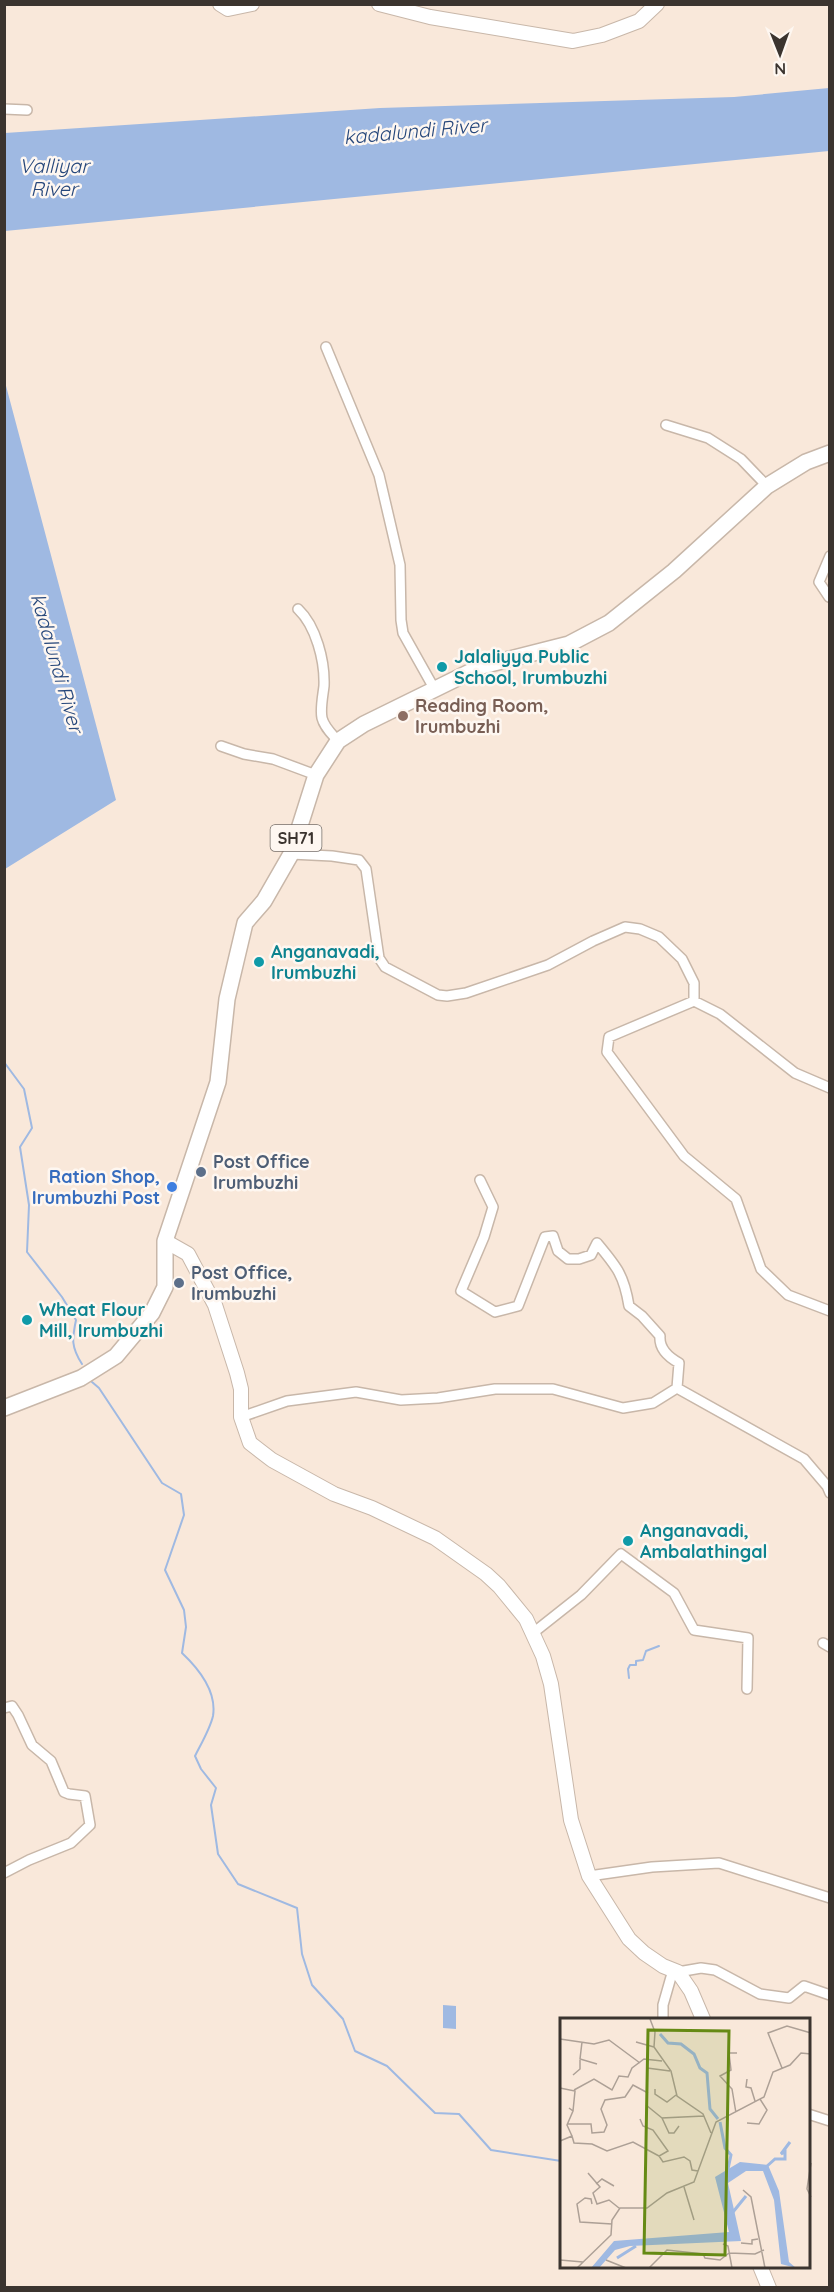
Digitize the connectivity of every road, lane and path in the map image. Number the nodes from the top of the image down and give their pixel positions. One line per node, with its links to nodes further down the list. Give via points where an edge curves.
1 (220, 4): 2 (main road, via 228,9)
2 (252, 4)
3 (379, 4): 4 (main road, via 430,17 573,41 602,36 639,21)
4 (657, 4)
5 (4, 109): 6 (street)
6 (27, 110)
7 (326, 347): 14 (street, via 379,475 400,565 403,633)
8 (666, 425): 10 (street, via 708,438 741,459)
9 (830, 453): 10 (main road, SH71, via 806,462)
10 (767, 486): 14 (main road, SH71, via 674,571 609,622 569,644 482,666)
11 (830, 556): 12 (street, via 819,582)
12 (829, 597)
13 (298, 609): 15 (street, via 306,616 318,642 324,676 321,717)
14 (435, 690): 15 (main road, SH71)
15 (338, 741): 17 (main road, SH71)
16 (221, 746): 17 (street)
17 (316, 775): 18 (main road, SH71)
18 (291, 854): 19 (street, via 359,860 366,869 379,958 385,967 438,995 466,993 548,964 625,927 659,937 682,959 694,983); 22 (main road, SH71, via 264,901 245,923 227,999 218,1082)
19 (694, 1001): 20 (street, via 720,1014 795,1074); 23 (street, via 609,1037 607,1053 684,1156 736,1199 761,1269 788,1295)
20 (830, 1088)
21 (480, 1180): 24 (street, via 493,1207 461,1291 495,1312 518,1306 545,1237 553,1236 558,1251 568,1260 591,1255 597,1243 620,1271 629,1306 660,1335 660,1343 670,1358 679,1363)
22 (165, 1241): 25 (main road, SH71, via 165,1287 152,1313 116,1356 81,1378); 26 (main road, via 188,1254 215,1305 241,1389)
23 (830, 1311)
24 (677, 1388): 26 (street, via 653,1403 623,1408 553,1389 495,1389 400,1400 356,1392 287,1401); 27 (street, via 804,1459)
25 (4, 1408)
26 (240, 1417): 28 (main road, via 250,1443 272,1460 334,1494 435,1538 486,1574 517,1606)
27 (830, 1493)
28 (533, 1633): 29 (street, via 591,1586 621,1554 674,1593 694,1630 748,1638); 32 (main road, via 551,1684 571,1820)
29 (747, 1689)
30 (4, 1708): 31 (street, via 12,1706 32,1745 51,1761 64,1792 85,1796 90,1825 71,1843)
31 (4, 1873)
32 (589, 1876): 33 (street, via 718,1863); 34 (main road, via 629,1939 644,1953)
33 (830, 1898)
34 (676, 1971): 35 (street, via 715,1970 760,1994 789,1998 804,1986); 36 (street, via 663,2005); 37 (main road, via 691,1991)
35 (830, 1995)
36 (663, 2018)
37 (703, 2018)
38 (810, 2115): 39 (street)
39 (830, 2121)
40 (761, 2268): 41 (main road)
41 (769, 2288)

